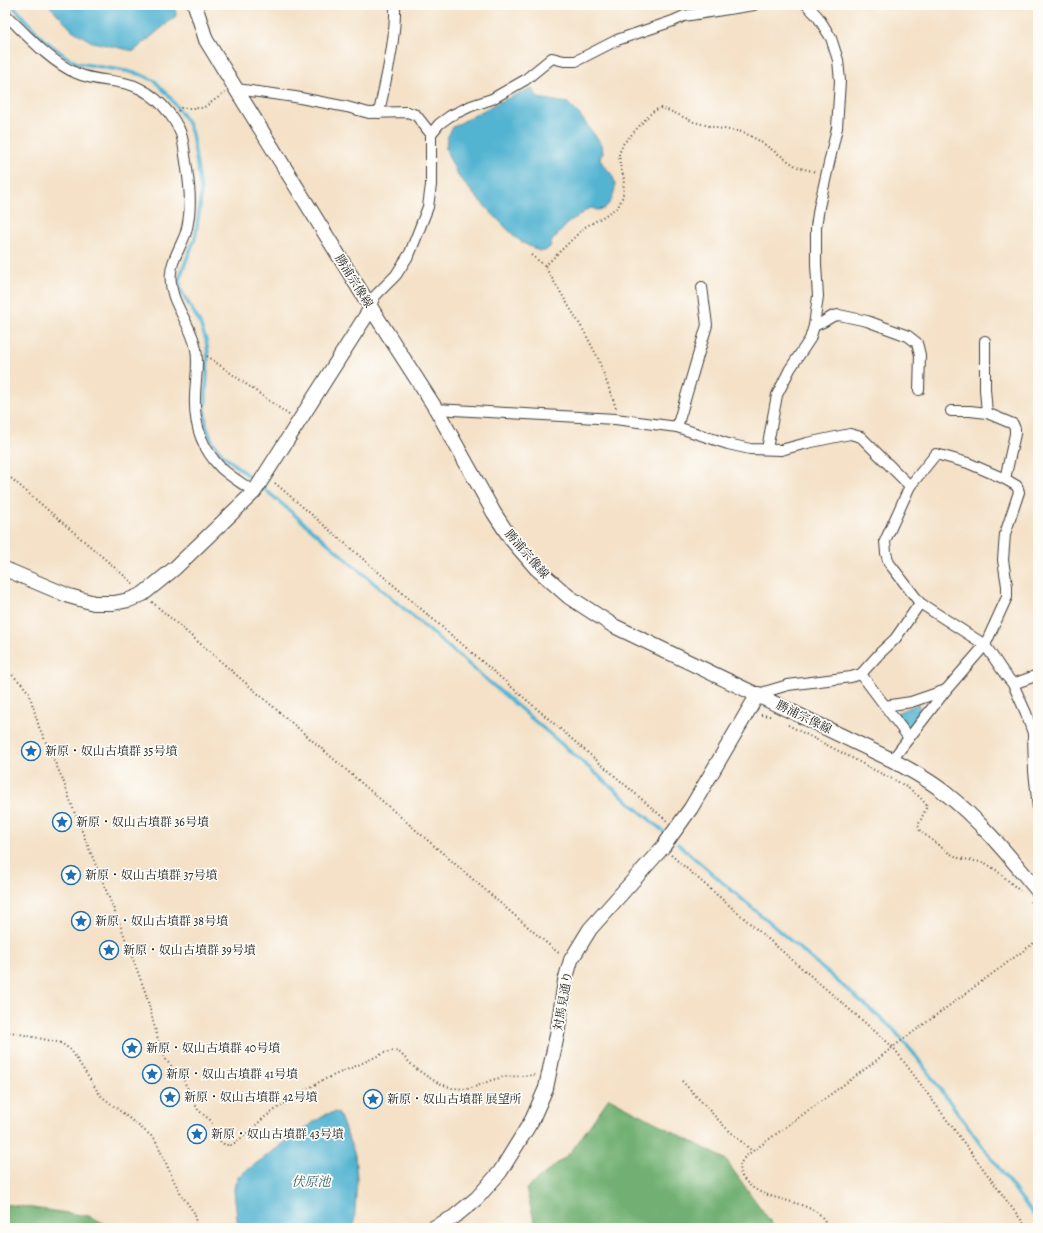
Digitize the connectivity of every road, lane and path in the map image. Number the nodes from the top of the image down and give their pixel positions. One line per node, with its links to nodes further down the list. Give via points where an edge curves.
1 (194, 5): 6 (main road, 勝浦宗像線, via 206,40)
2 (396, 5): 7 (street, via 392,47)
3 (754, 5): 9 (street, via 684,16 617,40 576,61 552,58 525,80 498,96 450,116)
4 (807, 5): 10 (street, via 831,38 838,60 840,81 837,128)
5 (5, 14): 8 (street, via 64,66 92,78 140,88 159,102)
6 (236, 89): 7 (street); 8 (path, via 226,92 203,108 182,108); 14 (main road, 勝浦宗像線)
7 (379, 112): 9 (street, via 408,112 416,115)
8 (171, 116): 17 (street, via 183,142 190,189 190,213 186,233 171,270 170,286)
9 (431, 134): 14 (street, via 431,186 428,207 410,253 396,275 374,297)
10 (827, 173): 12 (path, via 797,167 743,132 694,122 660,108 652,112 623,144 618,154 624,179 623,196 618,207 585,227); 15 (street, via 816,227 818,296)
11 (531, 255): 12 (path)
12 (545, 266): 22 (path, via 598,358 616,408)
13 (702, 288): 24 (street, via 707,324)
14 (372, 308): 19 (main road, 勝浦宗像線); 23 (main road)
15 (814, 326): 18 (street, via 839,315 908,336 917,343 920,355); 25 (street, via 810,339 777,395)
16 (985, 341): 21 (street)
17 (196, 349): 23 (path); 28 (street, via 195,399 198,433 207,451 221,468)
18 (919, 390)
19 (436, 409): 22 (street); 39 (main road, 勝浦宗像線, via 511,539 536,568 563,592 614,626)
20 (951, 411): 21 (street)
21 (987, 413): 27 (street, via 1013,424 1016,429)
22 (615, 419): 24 (street)
23 (299, 422): 28 (main road)
24 (677, 427): 25 (street, via 728,444 750,449)
25 (767, 449): 29 (street, via 781,450 850,434 861,437)
26 (5, 473): 31 (path)
27 (1005, 479): 29 (street, via 968,463 936,454); 33 (street, via 1017,486 1020,492 1005,534 1003,560 1007,597)
28 (259, 483): 31 (main road, via 175,568); 48 (path, via 561,728)
29 (910, 486): 32 (street, via 885,541 886,553 889,563)
30 (5, 569): 31 (main road, via 69,596 94,603 114,603)
31 (143, 594): 54 (path, via 557,952)
32 (920, 603): 33 (street); 35 (street, via 895,639)
33 (985, 645): 37 (street); 38 (street)
34 (5, 672): 57 (path, via 11,674 29,693 39,727 64,780 75,814 121,927 146,994 166,1060 182,1075 198,1110 210,1120 220,1141 225,1145 238,1141 266,1116 323,1080 384,1053 399,1052 428,1077 452,1088 467,1089 503,1077)
35 (861, 674): 39 (street, via 788,684); 40 (street)
36 (1038, 675): 37 (street)
37 (1013, 684): 46 (street, via 1032,733)
38 (946, 690): 40 (street, via 911,702); 44 (street)
39 (758, 694): 41 (main road, 対馬見通り); 45 (main road, 勝浦宗像線)
40 (885, 706): 44 (street)
41 (748, 714): 42 (path); 48 (main road, 対馬見通り)
42 (776, 719)
43 (783, 723): 51 (path, via 908,788 927,806 918,826 920,831 949,853 959,858 984,863 996,870)
44 (909, 738): 45 (street)
45 (892, 760): 50 (main road, 勝浦宗像線, via 926,779 966,810)
46 (1036, 771): 47 (street)
47 (1038, 808)
48 (676, 829): 49 (main road, 対馬見通り)
49 (663, 847): 54 (main road, 対馬見通り, via 590,929); 56 (path)
50 (1035, 890): 52 (path)
51 (1022, 893)
52 (1038, 911)
53 (1038, 940): 56 (path)
54 (571, 960): 57 (main road, 対馬見通り, via 565,980)
55 (5, 1032): 60 (path, via 61,1043 71,1050 100,1095 155,1139 174,1181 195,1214)
56 (893, 1047): 59 (path); 63 (path)
57 (549, 1072): 61 (main road, 対馬見通り, via 546,1088 532,1120 500,1172 477,1198 454,1217)
58 (682, 1081): 59 (path, via 725,1127)
59 (752, 1151): 62 (path, via 739,1168 746,1182 763,1194 797,1203 818,1213)
60 (196, 1228)
61 (433, 1228)
62 (829, 1228)
63 (1027, 1228)

